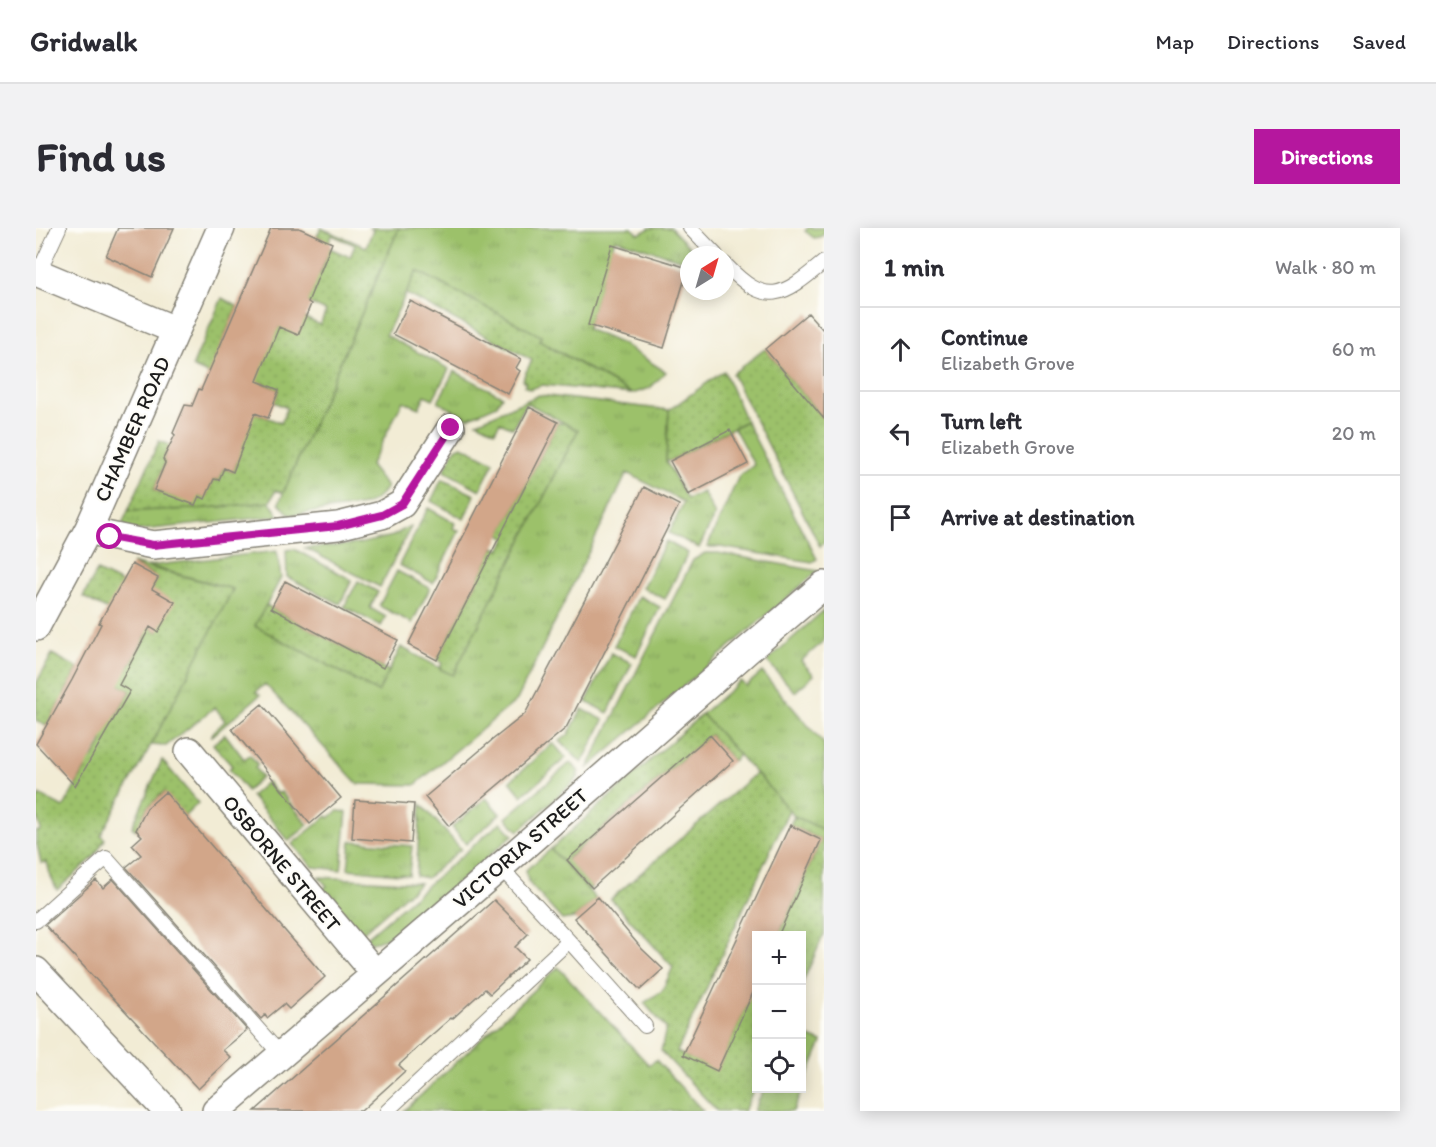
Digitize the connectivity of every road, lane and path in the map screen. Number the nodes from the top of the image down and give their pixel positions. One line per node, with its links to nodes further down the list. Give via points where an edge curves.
1 (59, 228): 7 (lane)
2 (221, 228): 8 (street, CHAMBER ROAD)
3 (690, 228): 4 (lane)
4 (707, 246)
5 (824, 262): 6 (lane, via 789,289 777,292 753,289)
6 (734, 274)
7 (37, 275): 8 (street)
8 (175, 330): 10 (street, CHAMBER ROAD)
9 (451, 428): 10 (street, via 402,504 382,515 338,526 153,545 105,536)
10 (89, 528): 12 (street, CHAMBER ROAD)
11 (824, 585): 14 (street, VICTORIA STREET)
12 (36, 627)
13 (189, 751): 18 (street, OSBORNE STREET)
14 (500, 867): 16 (lane); 18 (street, VICTORIA STREET)
15 (36, 921): 20 (lane, via 106,858)
16 (569, 941): 19 (lane); 23 (lane)
17 (36, 971): 21 (street)
18 (375, 974): 20 (street, VICTORIA STREET)
19 (645, 1026)
20 (281, 1055): 22 (street, VICTORIA STREET)
21 (156, 1107)
22 (216, 1111)
23 (387, 1111)

